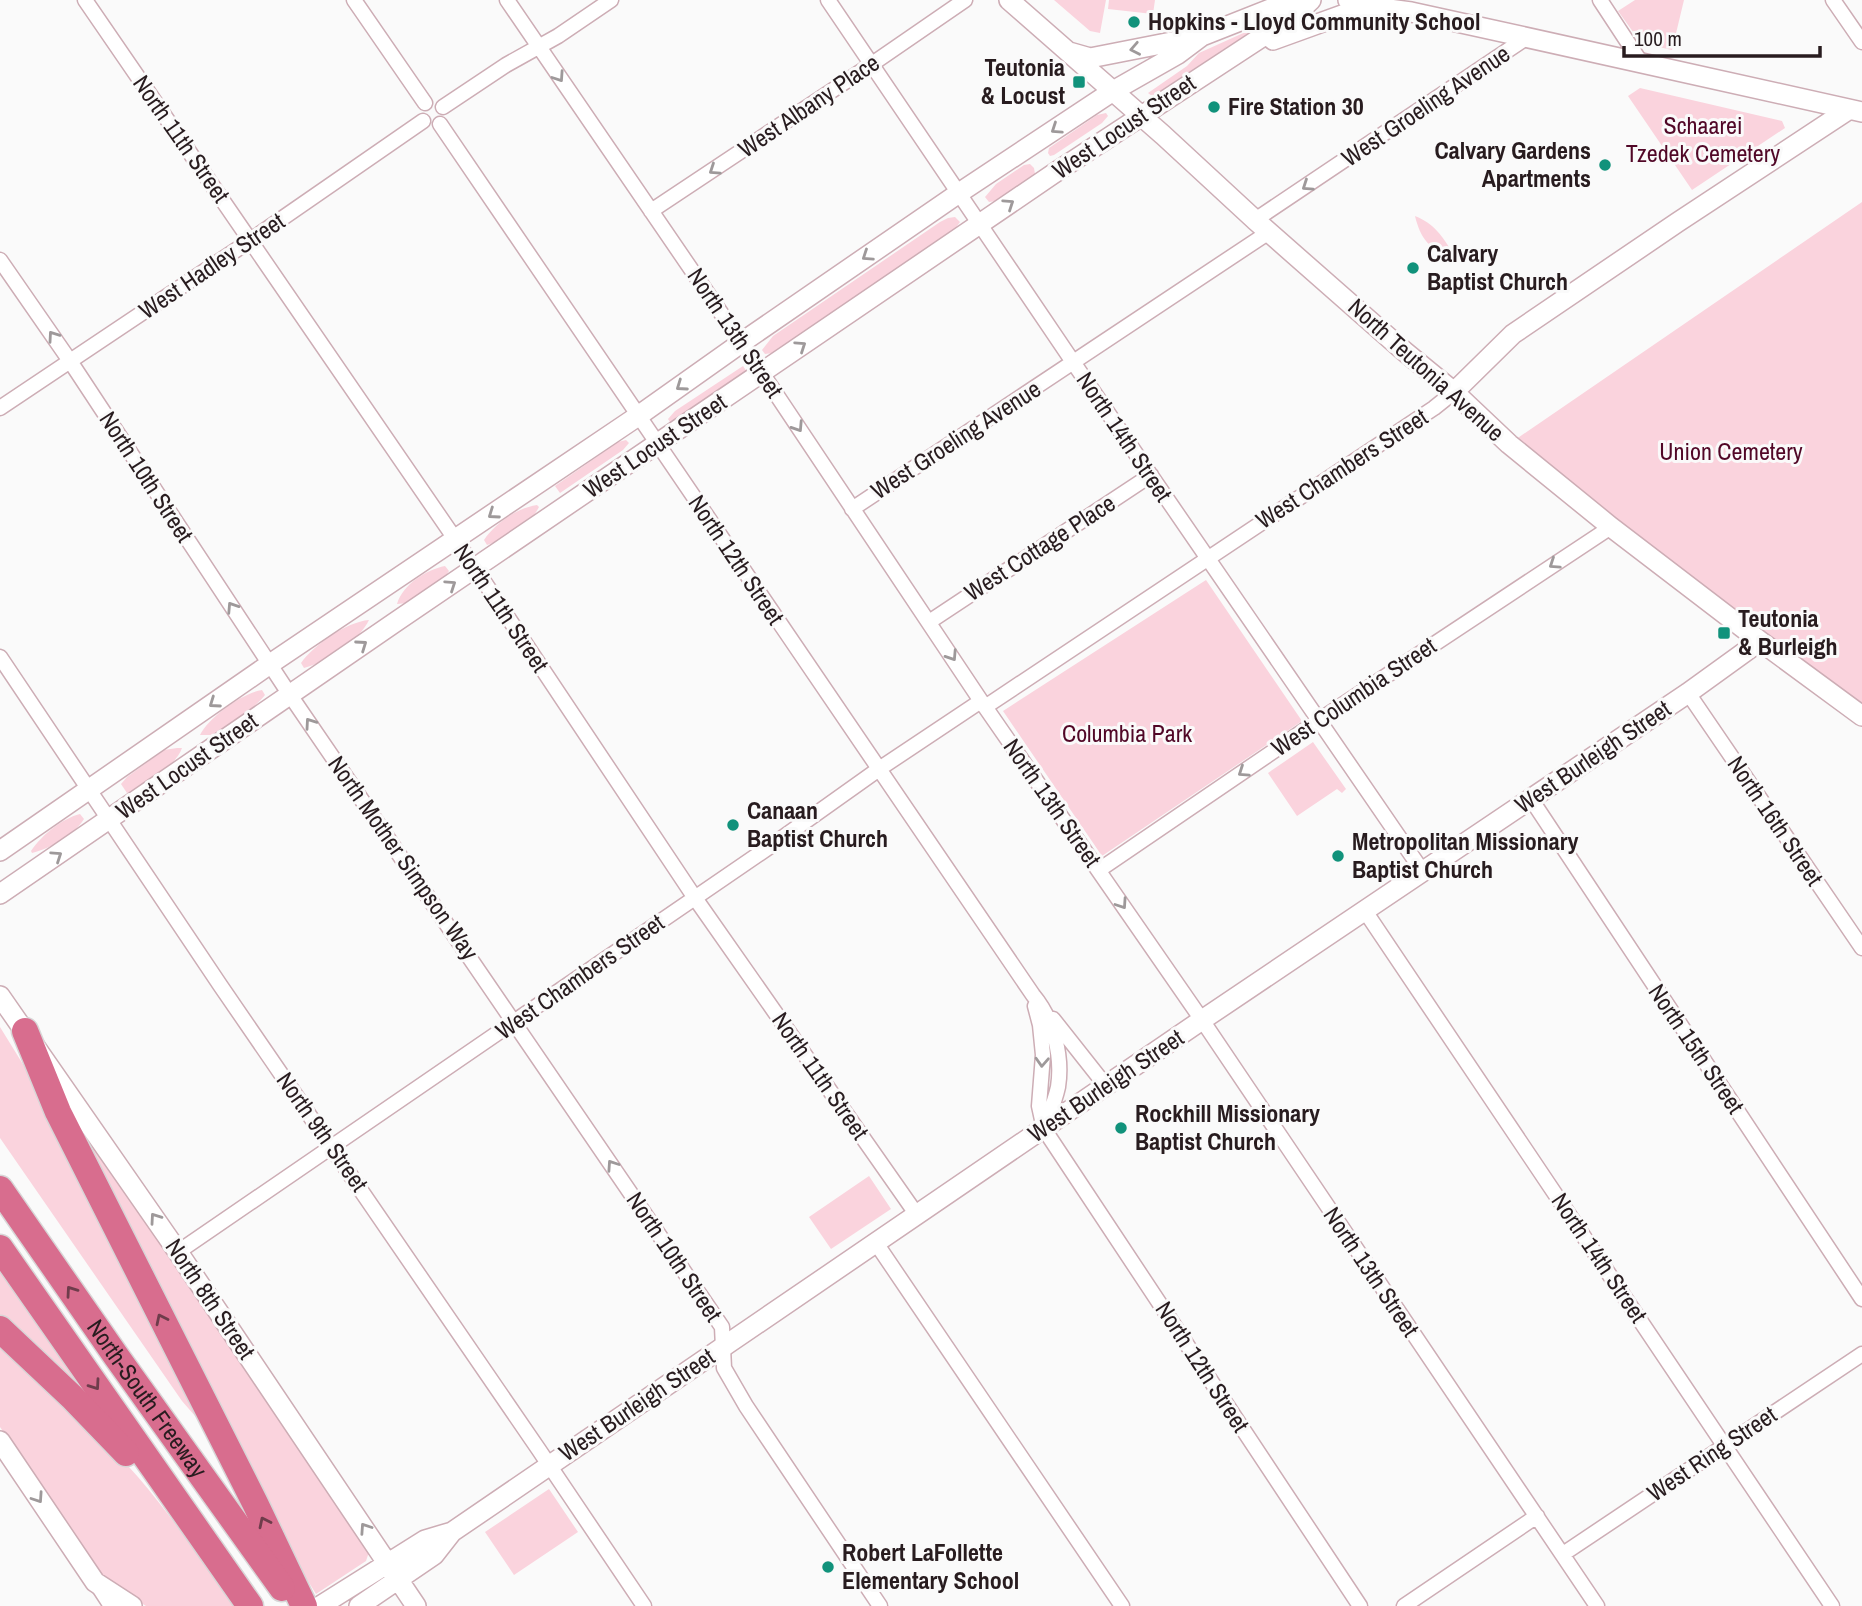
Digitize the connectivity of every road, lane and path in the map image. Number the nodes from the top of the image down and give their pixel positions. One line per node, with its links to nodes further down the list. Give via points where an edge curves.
1 (85, 0): 34 (street, North 11th Street)
2 (354, 0): 24 (street)
3 (507, 0): 18 (street, North 13th Street)
4 (611, 0): 18 (street)
5 (828, 0): 21 (street, North 14th Street)
6 (965, 0): 21 (street, West Albany Place)
7 (1009, 0): 19 (main road, North Teutonia Avenue)
8 (1293, 0): 15 (main road, West Locust Street)
9 (1311, 0): 20 (main road, West Locust Street)
10 (1348, 0): 13 (main road)
11 (1600, 0): 22 (street)
12 (1833, 0): 17 (street)
13 (1367, 6): 14 (main road); 20 (main road)
14 (1406, 6): 16 (main road)
15 (1202, 36): 19 (main road, one-way to 19, via 1090,58); 23 (main road, West Locust Street)
16 (1526, 38): 22 (main road); 33 (street, West Groeling Avenue, one-way to 33)
17 (1862, 42)
18 (539, 47): 25 (street); 31 (street, North 13th Street, one-way to 31)
19 (1069, 52): 23 (main road, North Teutonia Avenue)
20 (1237, 53): 27 (main road, West Locust Street)
21 (872, 64): 30 (street, North 14th Street); 31 (street, West Albany Place, one-way to 31)
22 (1642, 64): 26 (main road)
23 (1113, 91): 27 (main road, North Teutonia Avenue); 30 (main road, West Locust Street, one-way to 30)
24 (425, 103): 25 (street); 28 (street)
25 (443, 107): 29 (street)
26 (1857, 108): 40 (main road, West Chambers Street, via 1513,334)
27 (1140, 115): 32 (main road, West Locust Street, one-way to 27); 33 (main road, North Teutonia Avenue)
28 (423, 121): 29 (street); 34 (street, West Hadley Street)
29 (440, 124): 42 (street, North 12th Street)
30 (959, 193): 32 (street, North 14th Street); 36 (main road, West Locust Street, one-way to 36)
31 (651, 211): 36 (street, North 13th Street)
32 (980, 224): 38 (street, North 14th Street); 39 (main road, West Locust Street, one-way to 32)
33 (1262, 226): 38 (street, West Groeling Avenue); 40 (main road, North Teutonia Avenue)
34 (251, 240): 37 (street, West Hadley Street); 47 (street, North 11th Street)
35 (0, 260): 37 (street, North 10th Street, one-way to 35)
36 (741, 343): 39 (street, North 13th Street); 42 (main road, West Locust Street, one-way to 42)
37 (70, 361): 41 (street, West Hadley Street); 53 (street, North 10th Street, one-way to 37)
38 (1073, 362): 44 (street, North 14th Street); 45 (street, West Groeling Avenue)
39 (762, 373): 43 (main road, West Locust Street); 45 (street, North 13th Street, one-way to 45)
40 (1454, 392): 46 (main road, North Teutonia Avenue, via 1509,444); 48 (street, West Chambers Street)
41 (0, 408)
42 (638, 416): 43 (street, North 12th Street); 47 (main road, West Locust Street, one-way to 47)
43 (657, 444): 49 (main road, West Locust Street); 59 (street, North 12th Street)
44 (1151, 475): 48 (street, North 14th Street); 50 (street, West Cottage Place)
45 (852, 509): 50 (street, North 13th Street)
46 (1611, 527): 51 (main road, North Teutonia Avenue); 58 (street, West Columbia Street, one-way to 58)
47 (455, 540): 49 (street, North 11th Street); 53 (main road, West Locust Street)
48 (1208, 559): 56 (street, West Chambers Street); 58 (street, North 14th Street)
49 (475, 569): 55 (main road, West Locust Street, one-way to 49); 67 (street, North 11th Street)
50 (929, 622): 56 (street, North 13th Street, one-way to 56)
51 (1760, 642): 54 (main road, West Burleigh Street); 57 (main road, North Teutonia Avenue)
52 (0, 657): 60 (street, North 9th Street)
53 (270, 664): 55 (street, North 10th Street); 60 (main road, West Locust Street, one-way to 60)
54 (1688, 693): 61 (main road, West Burleigh Street); 69 (street, North 16th Street)
55 (290, 695): 62 (main road, West Locust Street); 74 (street, North Mother Simpson Way, one-way to 55)
56 (983, 704): 59 (street, West Chambers Street); 64 (street, North 13th Street)
57 (1862, 716)
58 (1319, 721): 64 (street, West Columbia Street, one-way to 64); 65 (street, North 14th Street)
59 (878, 769): 67 (street, West Chambers Street); 70 (street, North 12th Street)
60 (90, 790): 62 (street, North 9th Street); 63 (main road, West Locust Street)
61 (1531, 799): 65 (main road, West Burleigh Street); 84 (street, North 15th Street)
62 (110, 819): 66 (main road, West Locust Street, one-way to 62); 78 (street, North 9th Street)
63 (0, 851)
64 (1098, 870): 73 (street, North 13th Street, one-way to 73)
65 (1423, 872): 68 (main road, West Burleigh Street)
66 (0, 894)
67 (695, 898): 74 (street, West Chambers Street); 80 (street, North 11th Street)
68 (1365, 911): 73 (main road, West Burleigh Street); 89 (street, North 14th Street)
69 (1862, 948)
70 (1033, 995): 72 (street, North 12th Street); 77 (street, North 12th Street, one-way to 77, via 1043,1055 1038,1105)
71 (0, 996): 75 (main road, North 8th Street)
72 (1043, 1007): 76 (street); 77 (street, North 12th Street, via 1054,1032 1060,1065)
73 (1202, 1020): 76 (main road, West Burleigh Street); 92 (street, North 13th Street)
74 (515, 1022): 78 (street, West Chambers Street); 86 (street, North 10th Street, one-way to 74, via 722,1326)
75 (25, 1031): 83 (main road, North 8th Street, one-way to 75); 102 (highway, one-way to 75, via 58,1112)
76 (1106, 1087): 77 (main road, West Burleigh Street)
77 (1044, 1129): 80 (main road, West Burleigh Street); 109 (street, North 12th Street)
78 (332, 1146): 83 (street, West Chambers Street); 90 (street, North 9th Street)
79 (0, 1189): 101 (highway, North-South Freeway, one-way to 79)
80 (917, 1215): 81 (main road, West Burleigh Street)
81 (876, 1243): 86 (main road, West Burleigh Street); 108 (street)
82 (0, 1248): 91 (highway, North-South Freeway, one-way to 91)
83 (178, 1252): 95 (main road, North 8th Street, one-way to 83)
84 (1862, 1299)
85 (0, 1329): 91 (highway)
86 (723, 1347): 90 (main road, West Burleigh Street); 107 (street, North 10th Street, via 724,1368 746,1406)
87 (1862, 1354): 89 (street, West Ring Street)
88 (0, 1441): 97 (main road, one-way to 97)
89 (1725, 1445): 94 (street, West Ring Street); 112 (street, North 14th Street)
90 (549, 1465): 93 (main road, West Burleigh Street); 106 (street, North 9th Street)
91 (181, 1510): 100 (highway, North-South Freeway)
92 (1537, 1516): 94 (street, North 13th Street); 110 (street)
93 (452, 1532): 95 (main road, West Burleigh Street, via 425,1540); 96 (main road, West Burleigh Street, via 434,1555)
94 (1563, 1554): 111 (street, North 13th Street)
95 (387, 1562): 96 (main road, North 8th Street); 103 (main road, West Burleigh Street)
96 (398, 1579): 104 (main road, West Burleigh Street); 105 (main road, North 8th Street)
97 (95, 1582): 98 (street); 99 (main road)
98 (111, 1606)
99 (132, 1606)
100 (250, 1606)
101 (295, 1606)
102 (304, 1606)
103 (320, 1606)
104 (359, 1606)
105 (416, 1606)
106 (644, 1606)
107 (880, 1606)
108 (1122, 1606)
109 (1360, 1606)
110 (1404, 1606)
111 (1597, 1606)
112 (1832, 1606)

